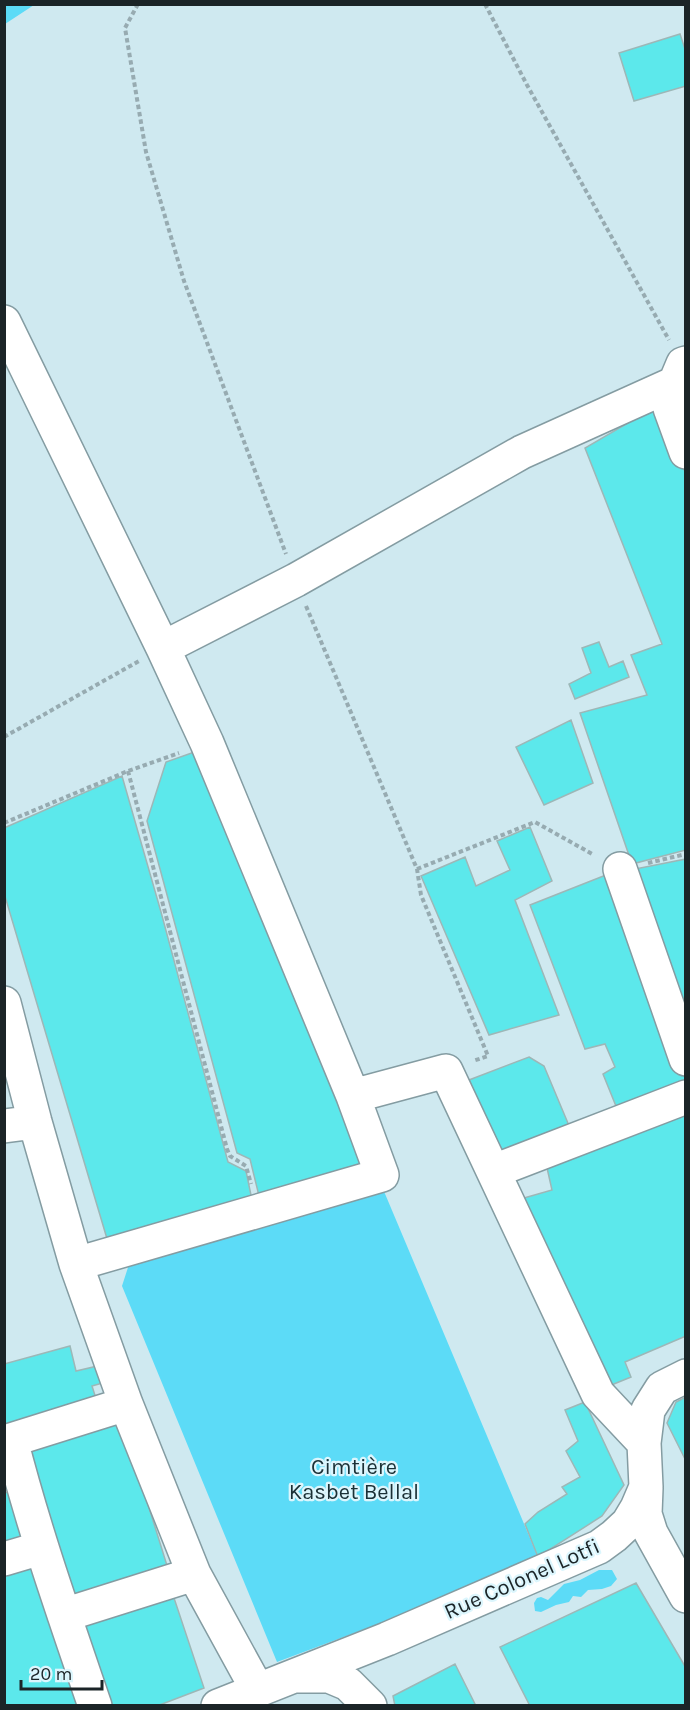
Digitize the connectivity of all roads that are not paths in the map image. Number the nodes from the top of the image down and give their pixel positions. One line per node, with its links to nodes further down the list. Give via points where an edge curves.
1 (4, 322): 4 (street)
2 (681, 370): 3 (street, via 670,408); 4 (street)
3 (686, 452)
4 (163, 648): 8 (street, via 207,743)
5 (620, 869): 7 (street)
6 (4, 1003): 10 (street)
7 (686, 1059)
8 (353, 1096): 11 (street, via 446,1071); 12 (street, via 382,1175)
9 (686, 1097): 11 (street)
10 (20, 1124): 12 (street)
11 (494, 1171): 15 (street, via 598,1394)
12 (76, 1263): 14 (street)
13 (686, 1376): 15 (street, Rue Colonel Lotfi, via 663,1388 648,1410)
14 (126, 1404): 18 (street, via 11,1440); 21 (street)
15 (644, 1443): 16 (street, Rue Colonel Lotfi)
16 (646, 1486): 17 (street, Rue Colonel Lotfi, via 628,1523); 19 (street, via 645,1514 651,1533)
17 (599, 1547): 19 (street, via 634,1543); 24 (street, Rue Colonel Lotfi)
18 (41, 1548): 20 (street); 23 (street)
19 (676, 1557): 22 (street)
20 (4, 1559)
21 (194, 1574): 23 (street); 26 (street)
22 (686, 1596)
23 (64, 1615): 27 (street)
24 (387, 1639): 25 (street, Rue Colonel Lotfi); 30 (street, via 376,1655 369,1677)
25 (296, 1676): 26 (street, Rue Colonel Lotfi); 29 (street, Rue Colonel Lotfi, via 329,1676 348,1684)
26 (257, 1689): 28 (street, Rue Colonel Lotfi)
27 (95, 1706)
28 (218, 1706)
29 (370, 1706)
30 (375, 1706)

